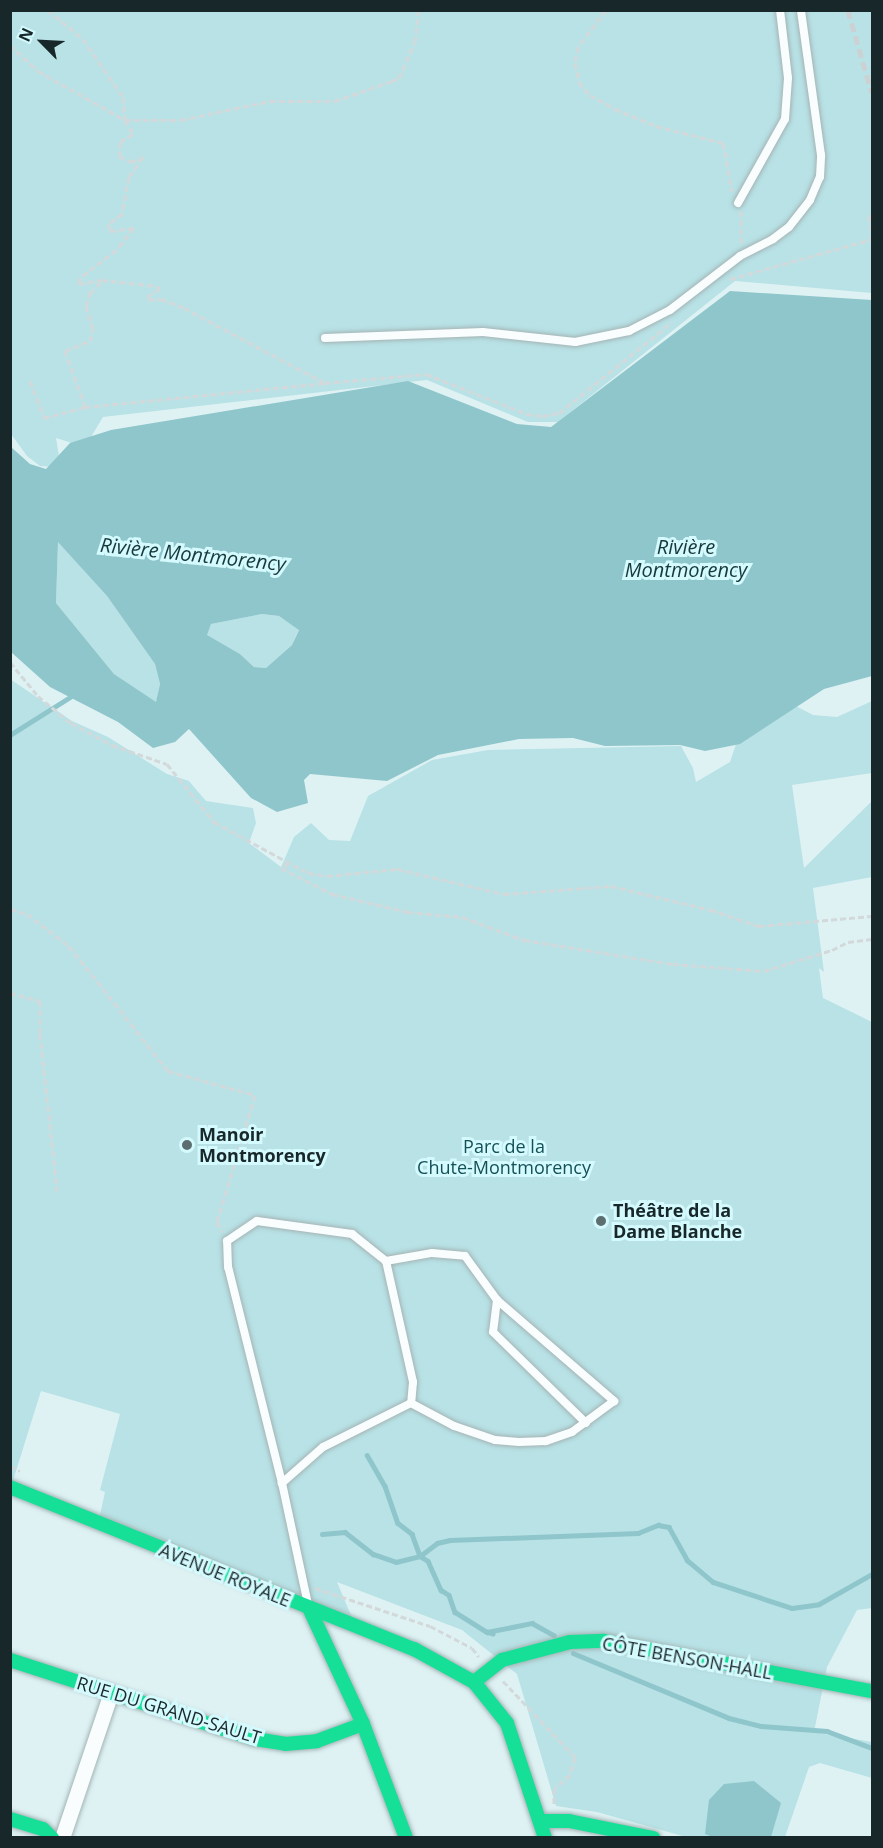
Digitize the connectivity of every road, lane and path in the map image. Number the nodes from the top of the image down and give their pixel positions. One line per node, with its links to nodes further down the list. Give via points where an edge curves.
1 (48, 10): 7 (path, via 100,59 123,97)
2 (419, 10): 7 (path, via 415,42 399,78 392,81 335,101 270,101 181,120)
3 (606, 10): 8 (path, via 578,47 575,63 579,82 590,95 615,109 656,126 723,143 727,174)
4 (780, 10): 8 (lane, via 788,78 785,119)
5 (801, 10): 11 (lane, via 821,155 820,177 810,200 789,227)
6 (10, 45): 7 (path, via 38,71)
7 (125, 120): 13 (path, via 133,134 120,142 119,156 131,162 143,157 129,177 122,214 108,224 110,231 134,228 116,250 80,278 79,284)
8 (738, 203): 11 (path, via 743,221)
9 (873, 215): 10 (path, via 869,216)
10 (873, 238): 12 (path)
11 (740, 256): 12 (path); 16 (lane, via 670,310 629,331 575,342 483,332)
12 (738, 274): 14 (path)
13 (102, 280): 18 (path, via 156,286 160,289 148,296 149,300 161,299 184,308); 19 (path, via 90,293 86,306 93,329 90,341 65,351)
14 (720, 284)
15 (675, 320): 18 (path, via 559,413 543,416 527,414 426,374)
16 (325, 338)
17 (30, 381): 19 (path, via 44,418)
18 (325, 383): 19 (path)
19 (85, 407)
20 (10, 662): 21 (path, via 38,696 71,723 112,745 167,764 214,822)
21 (288, 863): 23 (path, via 308,873 327,876 397,869 504,894 610,886 711,910 759,926); 24 (path, via 280,868 332,894 408,912 462,917 524,940 616,957 764,971 848,942)
22 (10, 909): 27 (path, via 27,914 69,946 168,1071 255,1095 217,1222)
23 (873, 916)
24 (873, 939)
25 (10, 993): 26 (path, via 40,1001)
26 (57, 1191)
27 (227, 1241): 28 (lane, via 257,1221 352,1234); 32 (lane, via 228,1267)
28 (386, 1261): 29 (lane, via 432,1253 465,1256); 30 (lane, via 413,1382)
29 (497, 1300): 31 (lane, via 493,1332); 31 (lane, via 614,1401)
30 (411, 1403): 31 (lane, via 454,1426 495,1440 546,1441); 32 (lane, via 323,1446)
31 (586, 1423)
32 (282, 1483): 34 (lane)
33 (10, 1488): 34 (street, AVENUE ROYALE)
34 (309, 1608): 36 (street, via 414,1649); 39 (street, AVENUE ROYALE)
35 (10, 1660): 38 (street, RUE DU GRAND-SAULT)
36 (474, 1682): 37 (street, CÔTE BENSON-HALL, via 502,1660 570,1642 603,1641); 41 (street, via 507,1724)
37 (873, 1691)
38 (111, 1692): 39 (street, RUE DU GRAND-SAULT, via 255,1739 285,1744 317,1741); 43 (street)
39 (363, 1724): 44 (street, AVENUE ROYALE)
40 (10, 1819): 42 (street, via 43,1829)
41 (540, 1821): 45 (street); 46 (street, via 592,1824)
42 (52, 1838)
43 (62, 1838)
44 (406, 1838)
45 (545, 1838)
46 (653, 1838)

